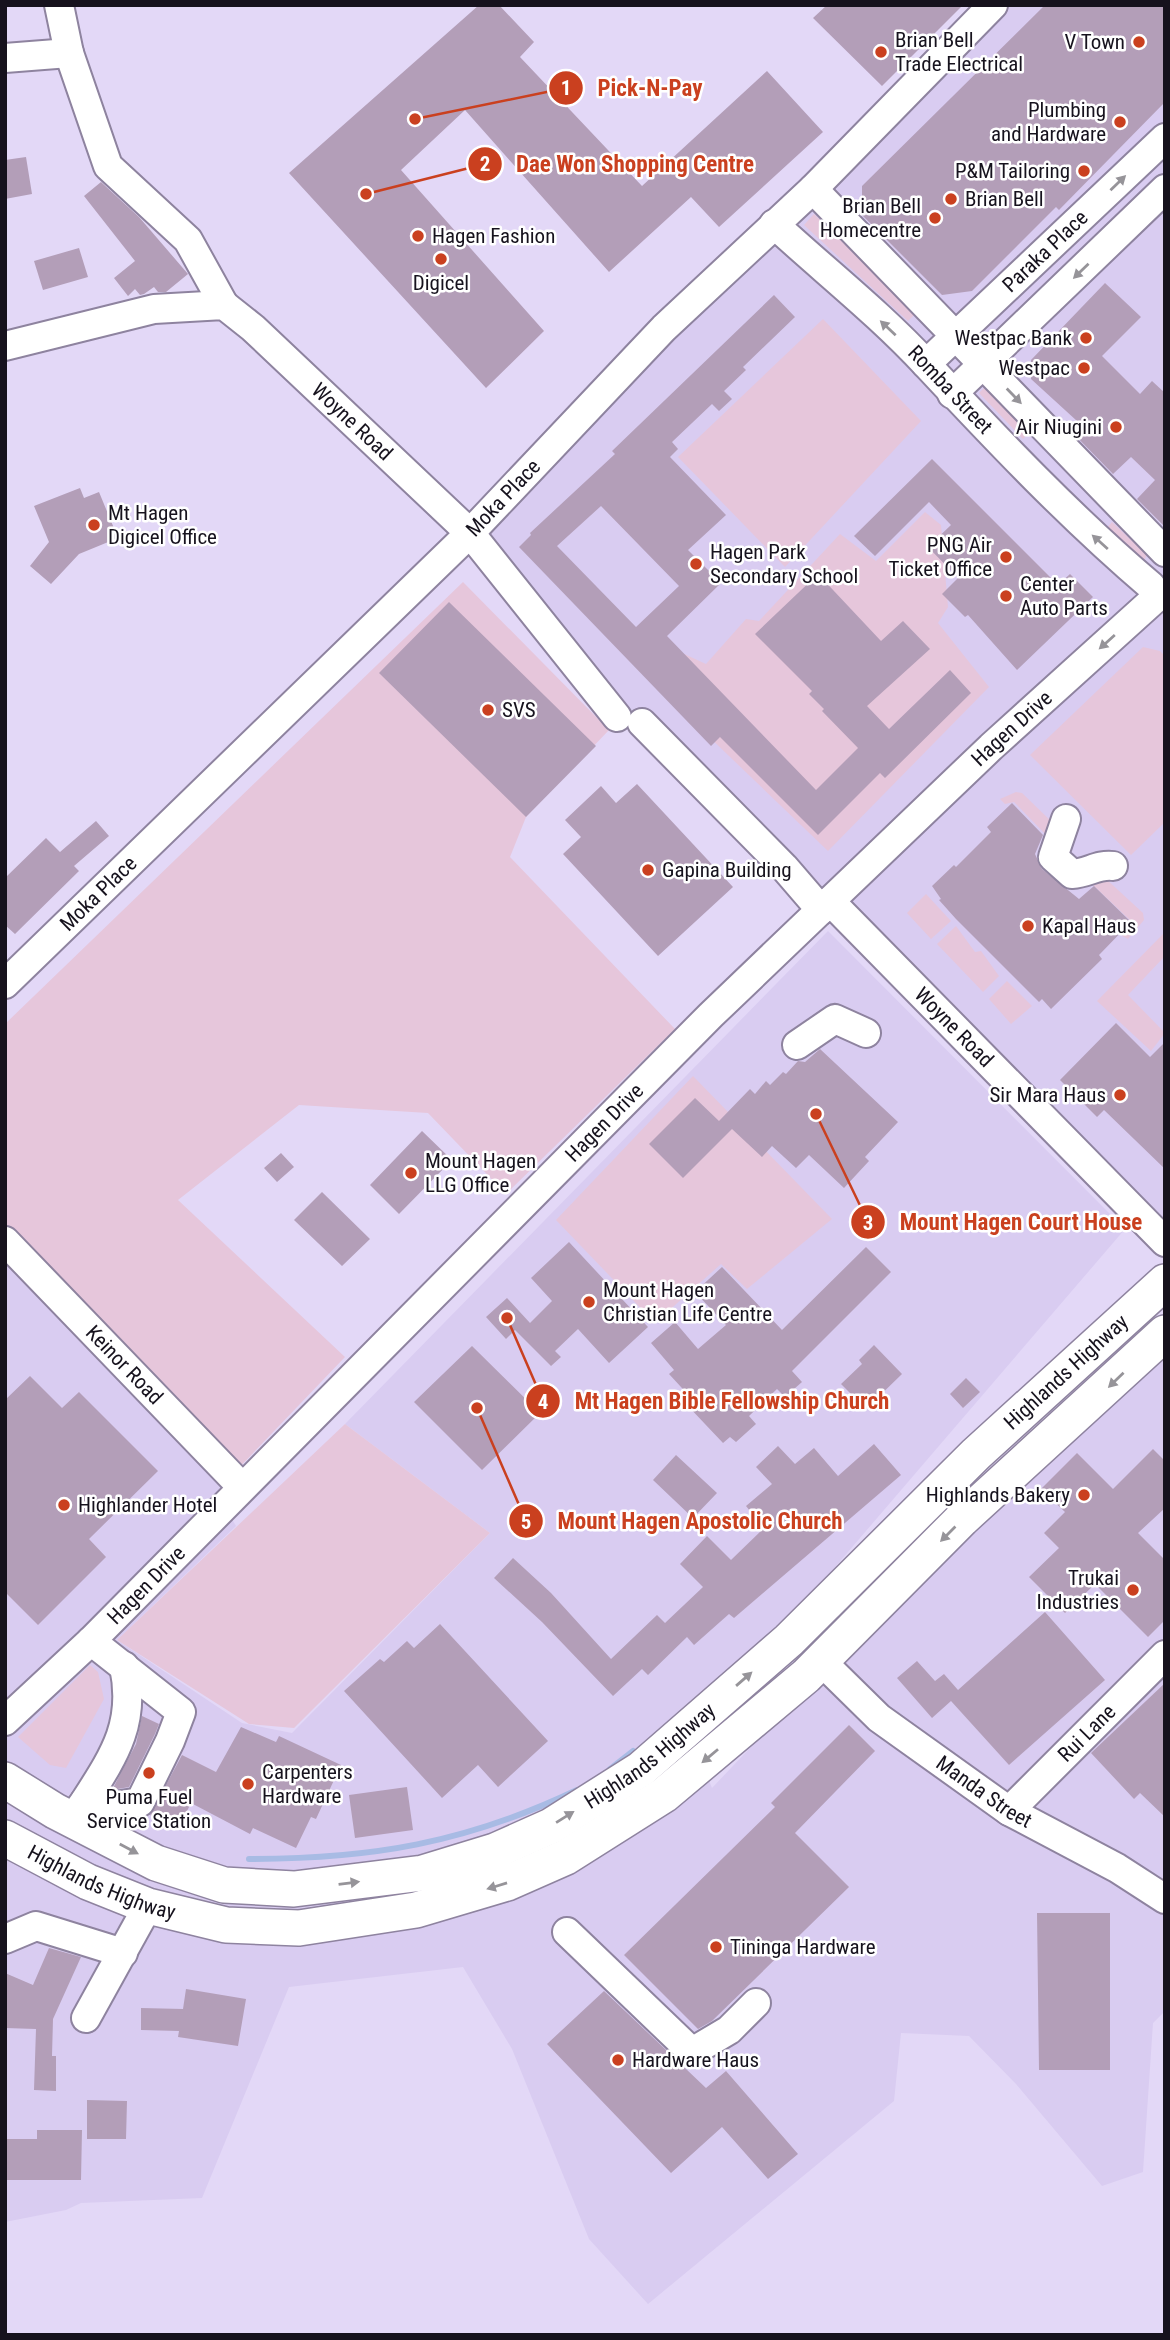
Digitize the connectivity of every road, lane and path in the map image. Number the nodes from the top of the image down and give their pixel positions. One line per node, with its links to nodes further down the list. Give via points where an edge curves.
1 (59, 5): 3 (street)
2 (993, 5): 6 (street, Moka Place)
3 (69, 53): 4 (street); 9 (street, via 108,166 188,240)
4 (5, 58)
5 (1165, 138): 10 (street, Paraka Place, one-way to 5)
6 (813, 188): 8 (street, Moka Place); 10 (street, Romba Street)
7 (1165, 189): 13 (street, Paraka Place, one-way to 13)
8 (774, 224): 12 (street, Romba Street, one-way to 8); 15 (street, Moka Place, via 664,328)
9 (223, 305): 11 (street, via 154,309); 15 (street, Woyne Road)
10 (958, 337): 12 (street, Paraka Place); 13 (street, Romba Street)
11 (5, 346)
12 (926, 364): 14 (street, Romba Street)
13 (985, 365): 14 (street, Paraka Place); 16 (street, Romba Street, one-way to 16)
14 (952, 394): 18 (street, Romba Street, one-way to 14)
15 (470, 533): 21 (street, Woyne Road, via 629,720); 22 (street, Moka Place)
16 (1165, 552)
17 (1165, 559): 18 (street, via 1153,570)
18 (1158, 595): 21 (street, Hagen Drive, one-way to 21)
19 (1066, 819): 20 (street, via 1053,857 1072,874 1088,873 1101,864)
20 (1113, 866)
21 (825, 905): 26 (street, Woyne Road); 29 (street, Hagen Drive)
22 (10, 968)
23 (866, 1033): 24 (street, via 835,1018)
24 (797, 1045)
25 (5, 1241): 29 (street, Keinor Road)
26 (1165, 1242)
27 (1165, 1282): 36 (main road, Highlands Highway, one-way to 27, via 156,1863 212,1881 294,1889 424,1873 495,1851 551,1826 642,1769 789,1640 976,1454)
28 (1162, 1343): 32 (main road, Highlands Highway, one-way to 32, via 962,1519)
29 (242, 1487): 30 (street, Hagen Drive)
30 (92, 1641): 33 (street); 34 (street, Hagen Drive)
31 (1165, 1655): 37 (street, Rui Lane)
32 (821, 1661): 37 (street, Manda Street, via 879,1718); 40 (main road, Highlands Highway, one-way to 40, via 664,1795 566,1857 507,1883 416,1910 299,1928 226,1925)
33 (124, 1665): 36 (street, via 130,1692 124,1733); 36 (street, via 181,1712 140,1802)
34 (5, 1721)
35 (5, 1780): 36 (main road, Highlands Highway)
36 (79, 1810)
37 (1009, 1811): 39 (street, Manda Street)
38 (5, 1838): 40 (main road, Highlands Highway, via 88,1882)
39 (1165, 1899)
40 (148, 1906): 43 (street)
41 (567, 1932): 44 (street, via 692,2052 729,2030)
42 (5, 1939): 43 (street, via 36,1927)
43 (122, 1953): 45 (street)
44 (756, 2003)
45 (86, 2018)

